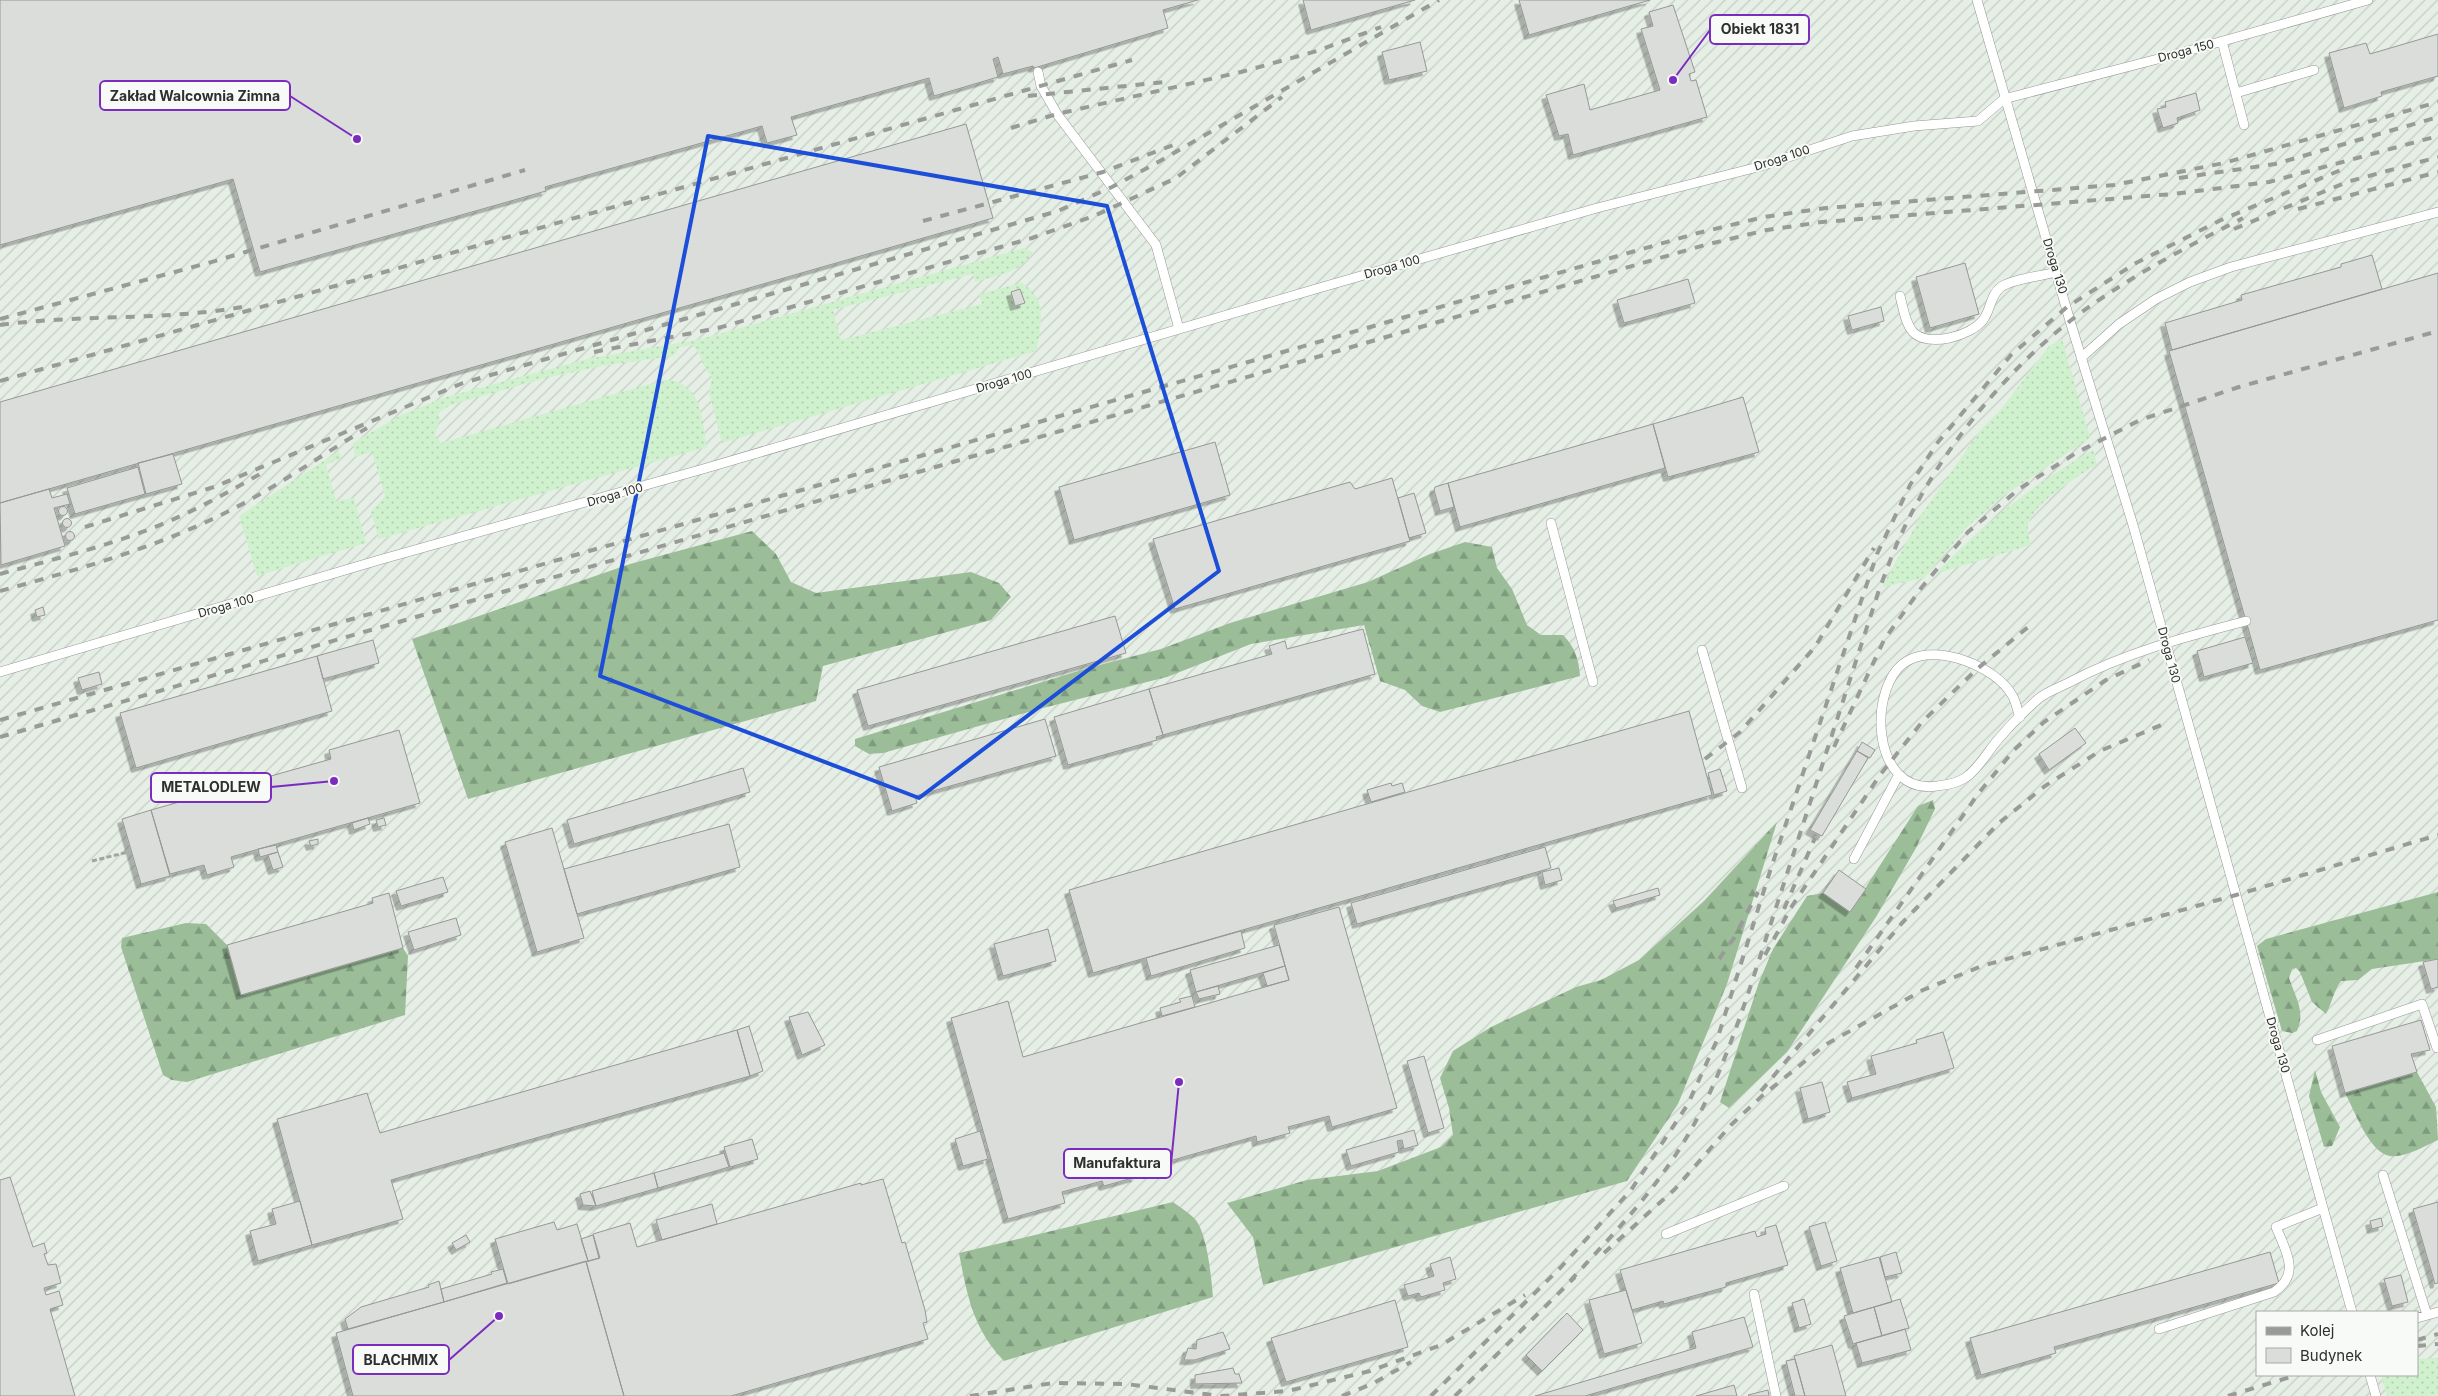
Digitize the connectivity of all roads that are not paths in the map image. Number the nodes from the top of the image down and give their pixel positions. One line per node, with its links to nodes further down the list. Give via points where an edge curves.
1 (1977, 0): 7 (lane, Droga 130)
2 (2368, 0): 3 (lane, Droga 150)
3 (2222, 41): 6 (lane); 7 (lane, Droga 150)
4 (2314, 70): 6 (lane)
5 (1038, 72): 12 (lane, via 1041,86 1057,114 1156,245)
6 (2236, 93): 8 (lane)
7 (2004, 99): 10 (lane, Droga 130); 12 (lane, Droga 100, via 1978,121 1914,126 1852,136 1758,167 1597,208)
8 (2244, 125)
9 (2438, 212): 13 (lane, via 2231,267 2190,282 2156,299 2119,324)
10 (2056, 272): 11 (lane, via 2002,286 1993,294 1990,308 1982,321 1972,330 1939,339 1920,338 1913,333); 13 (lane, Droga 130)
11 (1900, 296)
12 (1179, 329): 18 (lane, Droga 100)
13 (2081, 358): 16 (lane, Droga 130)
14 (1551, 523): 19 (lane)
15 (2246, 621): 16 (lane)
16 (2166, 642): 20 (lane, via 2098,667 2040,697); 28 (lane, Droga 130)
17 (1702, 650): 22 (lane)
18 (0, 672)
19 (1593, 682)
20 (2020, 717): 21 (lane, via 1969,775 1955,783 1936,787 1914,785); 21 (lane, via 2012,696 1981,666 1931,655 1908,660 1892,676 1884,698 1881,721 1888,760)
21 (1898, 776): 23 (lane)
22 (1742, 788)
23 (1854, 859)
24 (2317, 1040): 25 (lane, via 2422,1004)
25 (2437, 1048)
26 (2383, 1175): 33 (lane)
27 (1784, 1186): 29 (lane)
28 (2324, 1208): 31 (lane, Droga 130); 35 (lane, via 2276,1227 2289,1262 2289,1278 2283,1286 2274,1292)
29 (1666, 1234)
30 (1754, 1294): 37 (lane)
31 (2352, 1311)
32 (2438, 1312): 33 (lane)
33 (2427, 1315): 34 (lane)
34 (2418, 1318)
35 (2159, 1328)
36 (2370, 1376): 38 (lane)
37 (1776, 1396)
38 (2376, 1396)

